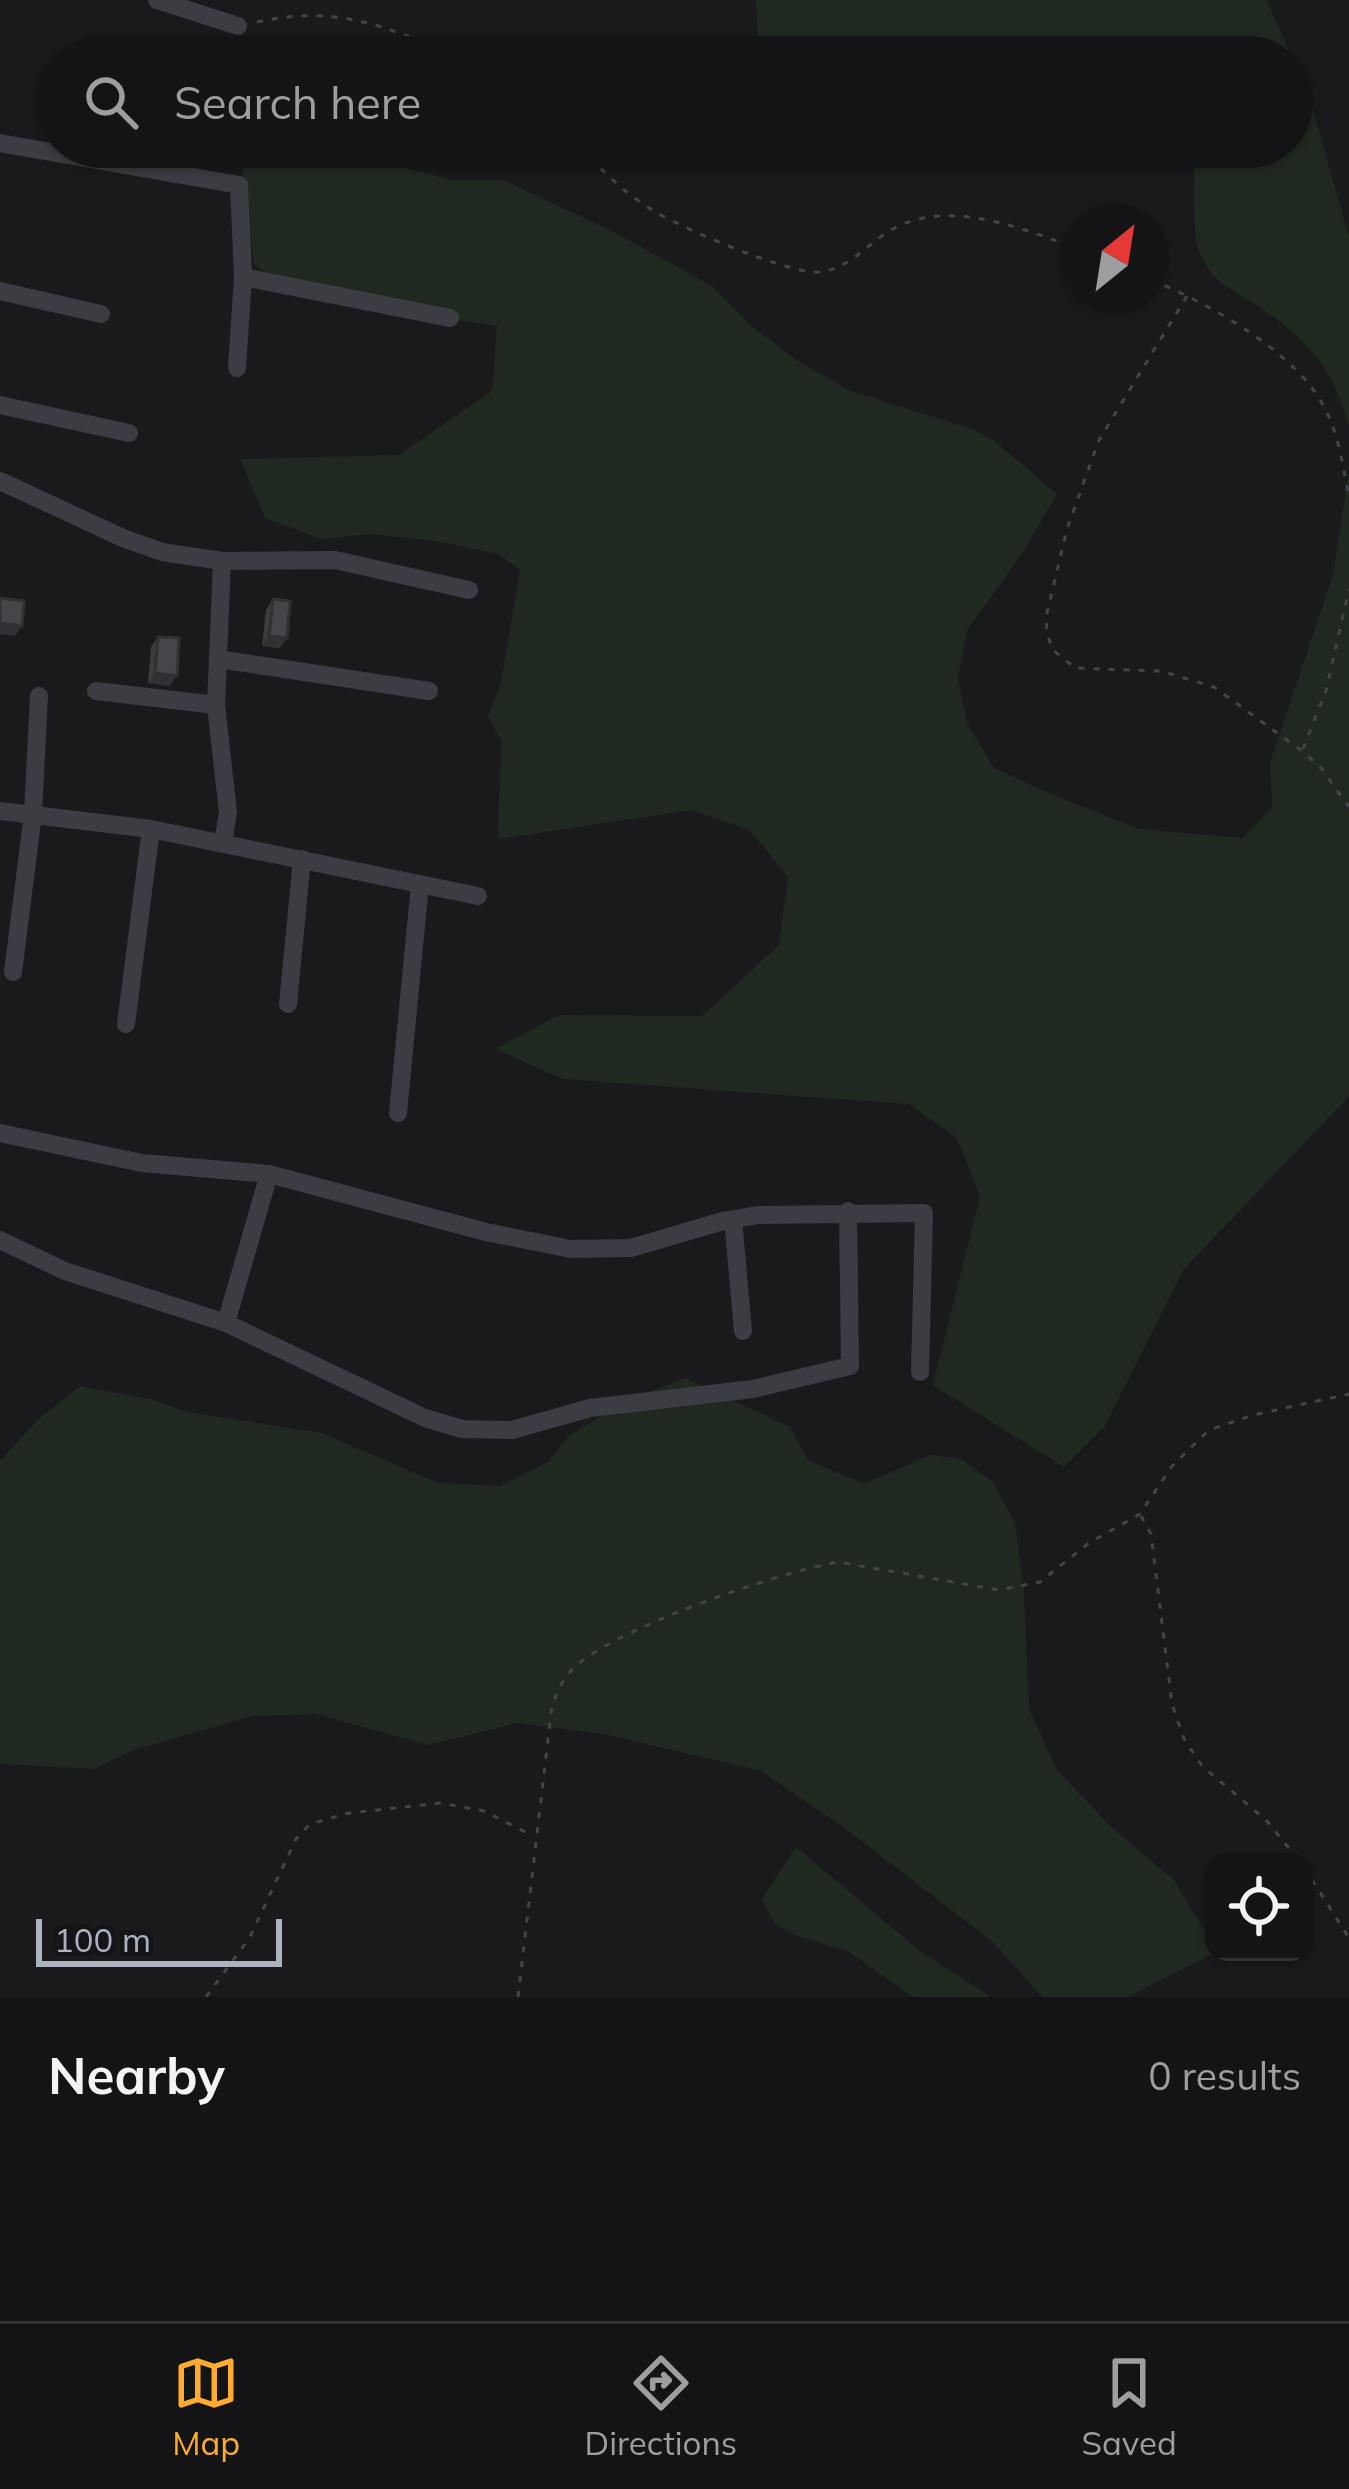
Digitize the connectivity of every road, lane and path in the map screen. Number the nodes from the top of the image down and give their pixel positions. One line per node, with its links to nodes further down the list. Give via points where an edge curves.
1 (160, 1): 2 (street)
2 (238, 26): 3 (path, via 293,14 382,23)
3 (410, 36)
4 (0, 142): 5 (street)
5 (36, 148)
6 (145, 168): 9 (street, via 239,185)
7 (603, 168): 8 (path, via 650,210 787,269 840,268 895,228 944,217 979,218)
8 (1061, 242)
9 (243, 277): 14 (street); 15 (street)
10 (1169, 288): 12 (path)
11 (0, 291): 13 (street)
12 (1186, 296): 19 (path, via 1305,379 1333,426); 28 (path, via 1088,466 1047,634 1075,668 1161,671 1202,682)
13 (101, 314)
14 (450, 318)
15 (236, 368)
16 (0, 406): 17 (street)
17 (129, 433)
18 (0, 481): 20 (street, via 123,538)
19 (1349, 498)
20 (222, 561): 21 (street, via 335,560); 23 (street)
21 (469, 590)
22 (1349, 590): 28 (path, via 1326,691)
23 (218, 659): 25 (street); 27 (street)
24 (95, 691): 27 (street)
25 (429, 691)
26 (38, 696): 31 (street)
27 (216, 705): 33 (street)
28 (1302, 751): 29 (path)
29 (1349, 807)
30 (0, 811): 31 (street)
31 (33, 814): 32 (street); 37 (street)
32 (151, 830): 33 (street); 39 (street)
33 (224, 843): 34 (street)
34 (302, 859): 35 (street); 38 (street)
35 (420, 884): 36 (street); 40 (street)
36 (478, 896)
37 (13, 973)
38 (288, 1004)
39 (126, 1024)
40 (398, 1112)
41 (0, 1132): 42 (street, via 142,1162)
42 (269, 1174): 44 (street, via 571,1249 631,1248); 46 (street)
43 (848, 1211): 44 (street); 46 (street, via 850,1366 753,1389 590,1408 512,1430 462,1429); 48 (street, via 923,1213)
44 (734, 1219): 47 (street)
45 (0, 1240): 46 (street)
46 (226, 1323)
47 (743, 1331)
48 (920, 1372)
49 (1349, 1394): 50 (path, via 1209,1430)
50 (1140, 1514): 51 (path, via 1018,1589 838,1562 781,1574 616,1640 570,1671 552,1706); 52 (path, via 1184,1739)
51 (534, 1837): 55 (path, via 484,1811 441,1803 310,1825 250,1937); 56 (path)
52 (1292, 1853)
53 (1313, 1882): 54 (path)
54 (1349, 1938)
55 (206, 1997)
56 (518, 1997)

